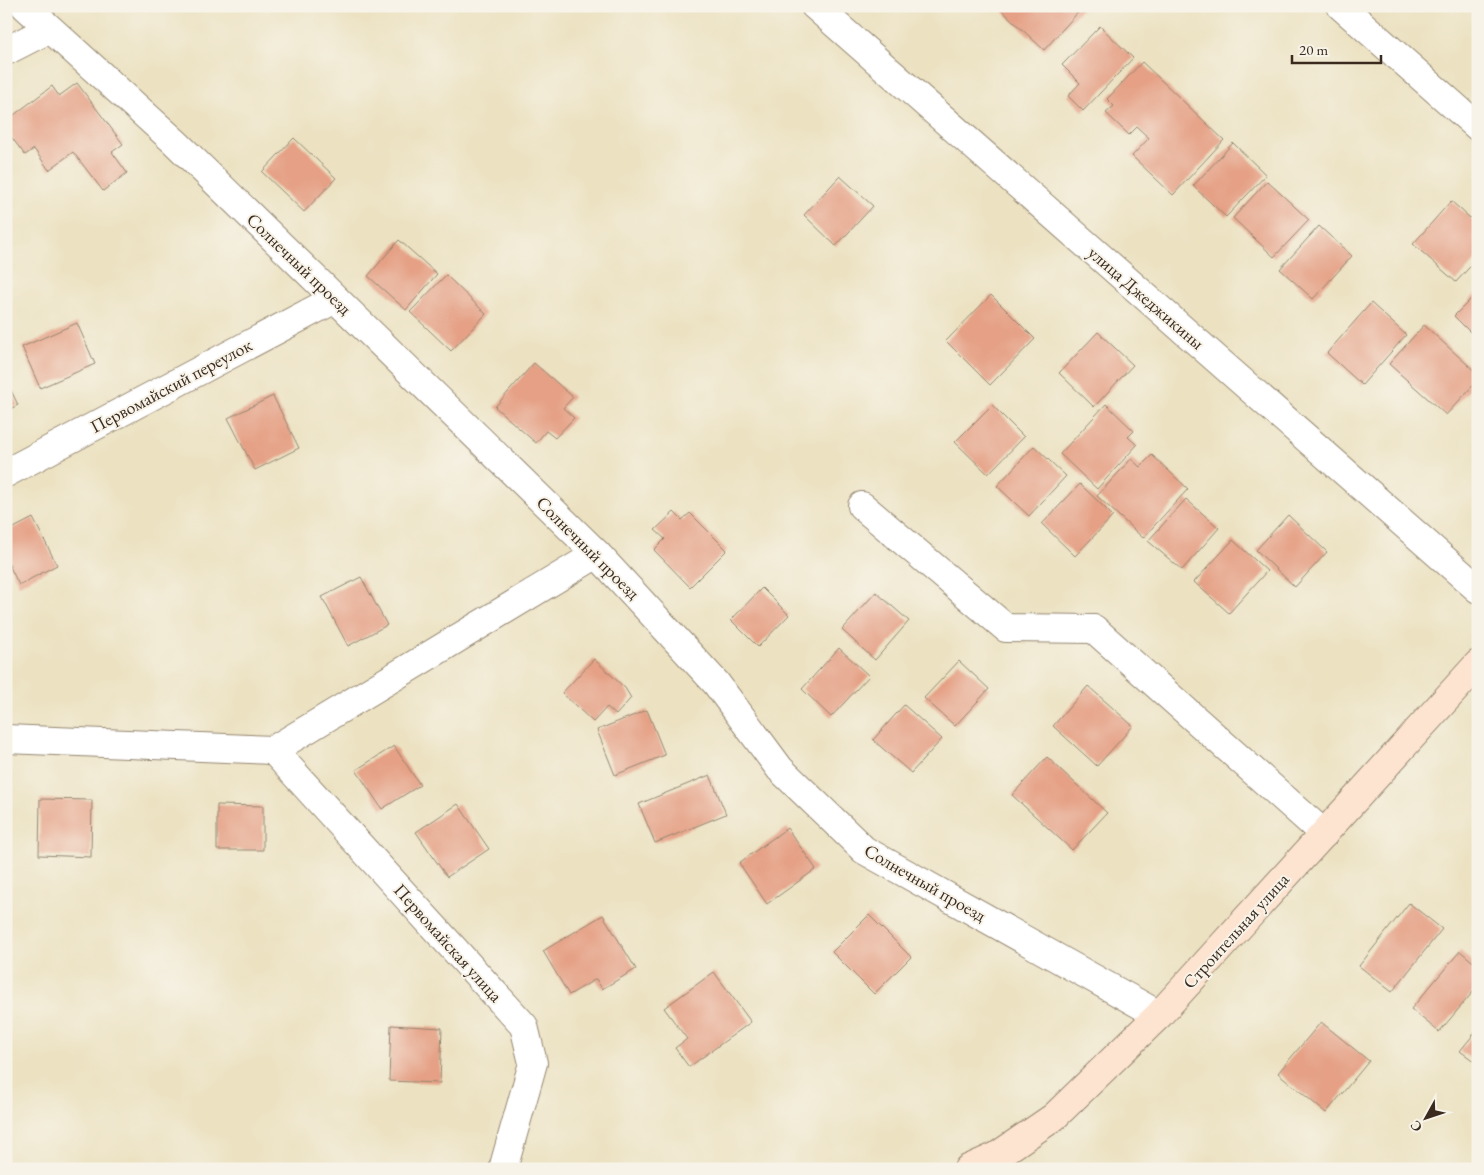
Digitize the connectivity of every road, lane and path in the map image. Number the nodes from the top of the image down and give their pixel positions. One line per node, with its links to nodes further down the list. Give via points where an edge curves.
1 (25, 6): 4 (street, Солнечный проезд)
2 (814, 6): 11 (street, улица Джеджикины)
3 (1341, 6): 6 (street)
4 (48, 29): 5 (street); 7 (street, Солнечный проезд, via 175,142)
5 (6, 51)
6 (1478, 127)
7 (335, 299): 8 (street, Первомайский переулок); 10 (street, Солнечный проезд)
8 (6, 473)
9 (862, 506): 15 (street, via 1006,628 1094,629)
10 (597, 554): 14 (street); 16 (street, Солнечный проезд, via 716,683 780,769 864,850)
11 (1478, 589)
12 (1478, 664): 15 (street, Строительная улица)
13 (6, 739): 14 (street)
14 (273, 750): 17 (street, Первомайская улица, via 524,1026 533,1063)
15 (1324, 834): 16 (street, Строительная улица)
16 (1159, 1015): 18 (street, Строительная улица, via 1054,1117 997,1156)
17 (503, 1169)
18 (968, 1169)

